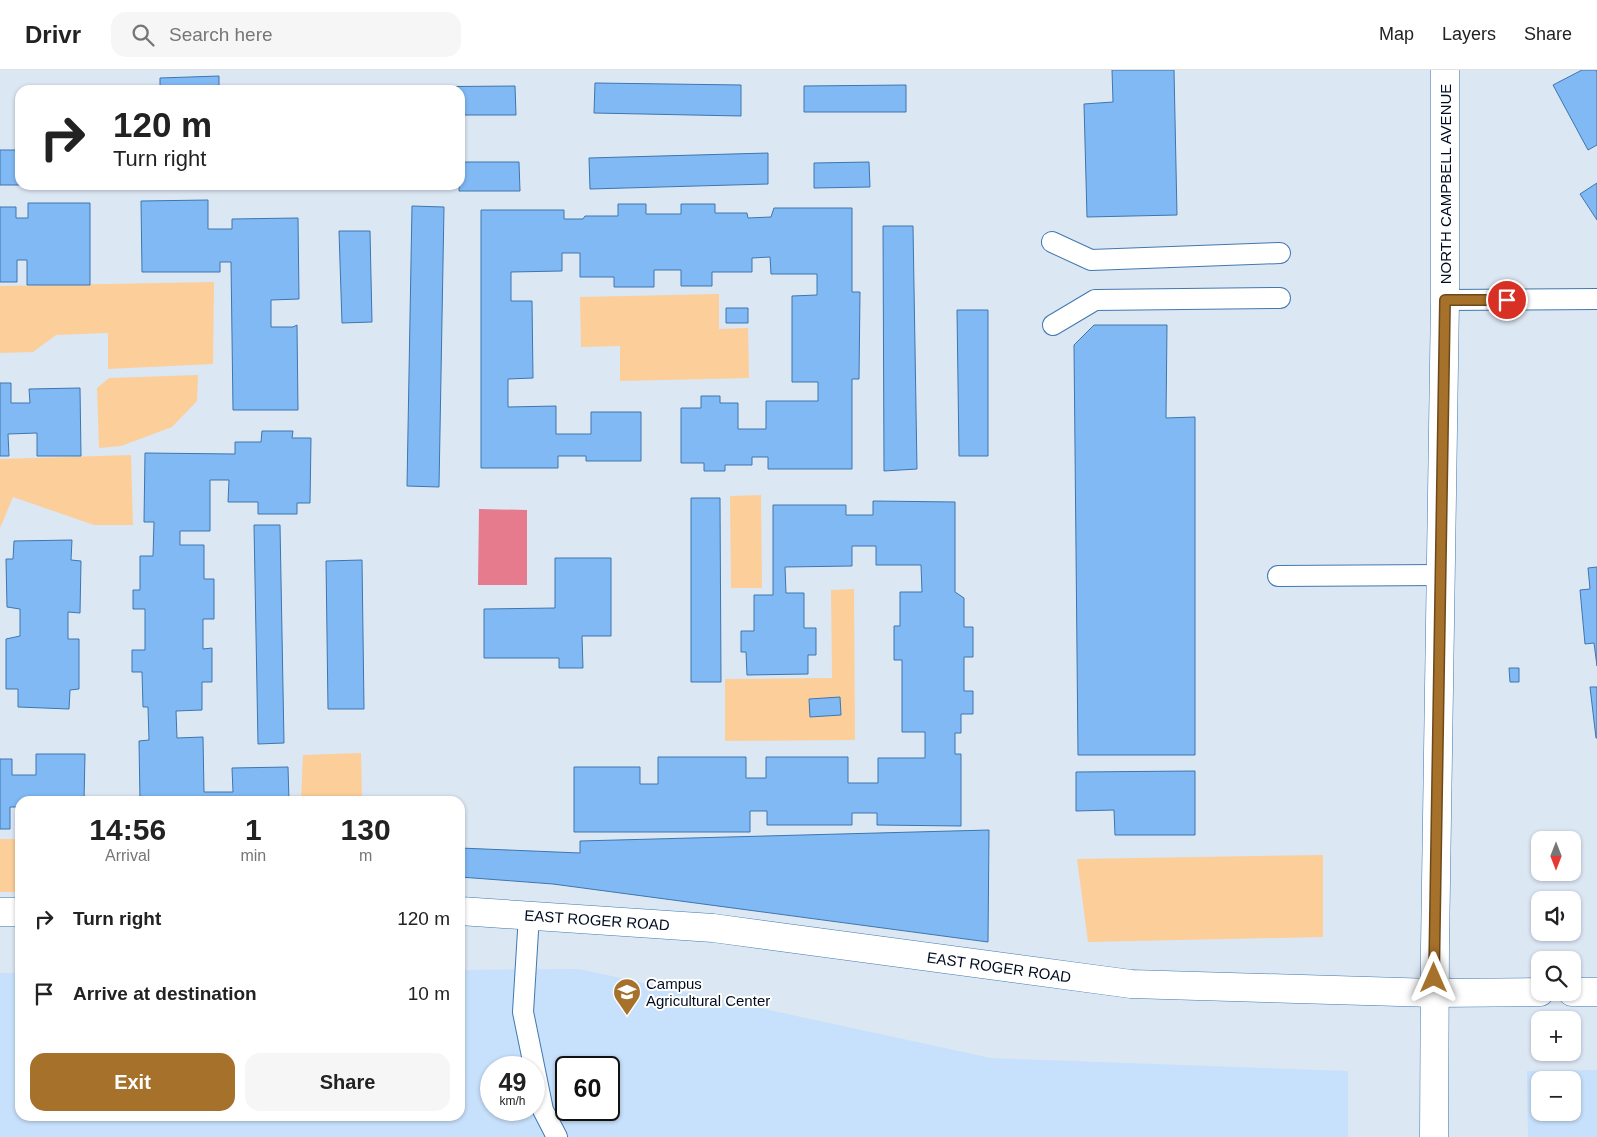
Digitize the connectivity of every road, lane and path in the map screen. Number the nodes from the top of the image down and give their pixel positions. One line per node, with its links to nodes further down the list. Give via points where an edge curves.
1 (1445, 70): 6 (street, NORTH CAMPBELL AVENUE)
2 (1052, 242): 3 (lane, via 1091,260)
3 (1280, 253)
4 (1280, 298): 7 (lane, via 1095,300)
5 (1597, 299): 6 (lane)
6 (1445, 300): 8 (street, NORTH CAMPBELL AVENUE)
7 (1053, 325)
8 (1441, 575): 9 (lane); 17 (street, NORTH CAMPBELL AVENUE)
9 (1278, 576)
10 (465, 911): 13 (street, EAST ROGER ROAD)
11 (0, 912): 12 (street)
12 (15, 912)
13 (529, 915): 17 (street, EAST ROGER ROAD, via 713,928 1131,984); 18 (lane, via 523,1012 543,1110)
14 (1531, 992): 17 (street, EAST ROGER ROAD)
15 (1581, 992): 16 (street)
16 (1597, 992)
17 (1434, 993): 19 (street, NORTH CAMPBELL AVENUE)
18 (557, 1137)
19 (1434, 1137)

